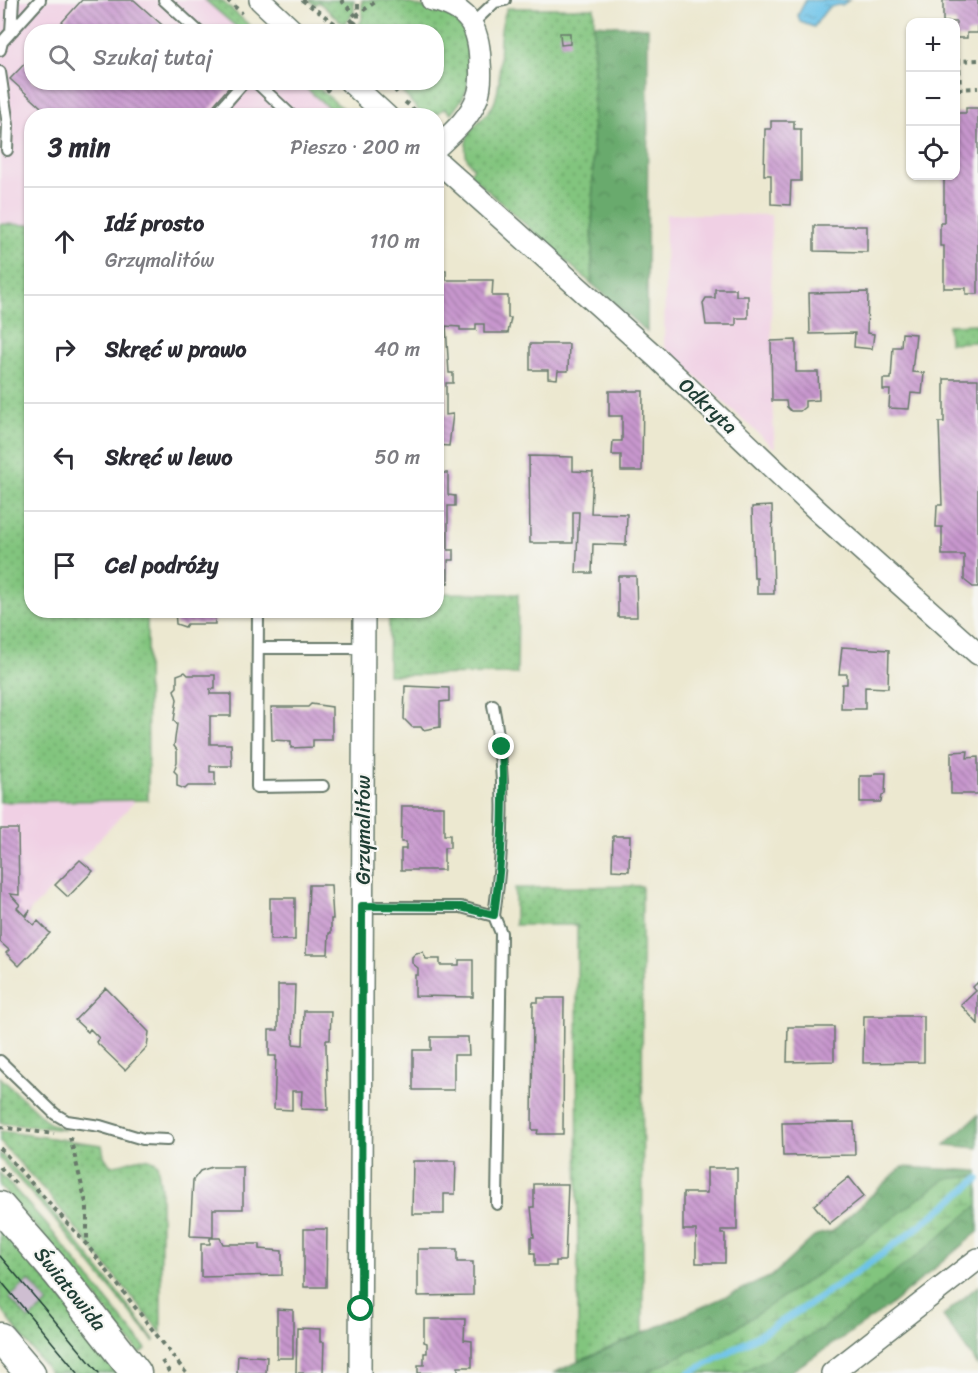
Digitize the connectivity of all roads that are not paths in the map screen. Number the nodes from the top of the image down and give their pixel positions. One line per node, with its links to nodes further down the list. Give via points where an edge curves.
1 (13, 0): 10 (lane)
2 (40, 0): 10 (lane)
3 (164, 0): 8 (lane)
4 (260, 0): 9 (street)
5 (432, 0): 7 (street, via 446,3)
6 (505, 0): 7 (lane, via 495,2)
7 (473, 22): 19 (street, via 480,47 478,96 467,116)
8 (190, 24)
9 (286, 24)
10 (11, 32): 11 (lane)
11 (0, 50)
12 (0, 72): 20 (lane)
13 (237, 90): 16 (lane)
14 (264, 90): 17 (lane)
15 (359, 90): 18 (street)
16 (221, 108)
17 (284, 108)
18 (378, 108)
19 (444, 140)
20 (7, 150)
21 (444, 167): 26 (street, Odkryta)
22 (258, 618): 24 (lane)
23 (364, 618): 25 (street, Grzymalitów)
24 (259, 648): 25 (lane); 28 (lane, via 257,787)
25 (364, 648): 29 (street, Grzymalitów)
26 (978, 654)
27 (493, 705): 30 (lane, via 502,747 504,783)
28 (323, 786)
29 (362, 906): 30 (lane, via 461,907); 39 (street, Grzymalitów)
30 (494, 915): 33 (lane, via 501,933)
31 (0, 1061): 32 (lane, via 67,1121 142,1139)
32 (167, 1140)
33 (497, 1204)
34 (0, 1207): 38 (street, Światowida)
35 (978, 1259): 40 (street)
36 (0, 1338): 37 (street)
37 (30, 1373)
38 (136, 1373)
39 (360, 1373)
40 (832, 1373)

